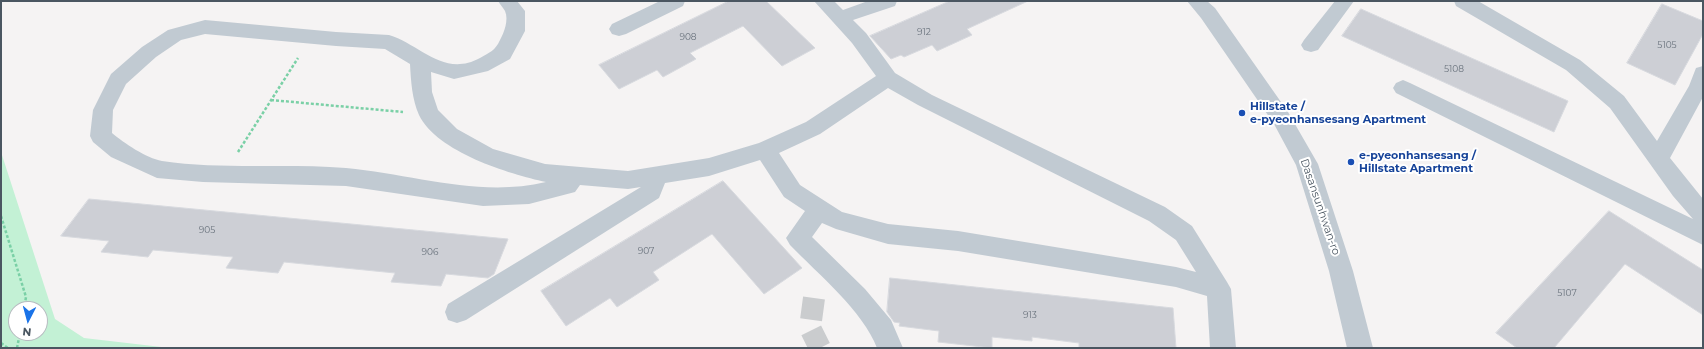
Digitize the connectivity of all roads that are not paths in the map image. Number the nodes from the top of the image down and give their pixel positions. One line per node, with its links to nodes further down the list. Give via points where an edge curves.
1 (676, 1): 9 (street)
2 (823, 1): 8 (street)
3 (888, 1): 8 (street)
4 (1196, 1): 26 (street, Dasansunhwan-ro, via 1208,13 1281,118 1307,164 1341,271)
5 (1345, 1): 10 (street)
6 (1463, 1): 16 (street, via 1573,65 1617,102)
7 (515, 4): 11 (street, via 515,31 503,54 481,66 454,72)
8 (840, 18): 12 (street, via 859,38)
9 (619, 29)
10 (1311, 45)
11 (420, 61): 17 (street, via 422,92 429,114 449,135 486,156 545,173); 17 (street, via 390,42 205,27 175,35 149,52 118,79 103,110 101,136 119,151 157,169 346,177 483,197 529,194 567,186)
12 (888, 78): 15 (street, via 813,128); 22 (street, via 926,100 1156,214 1184,233)
13 (1702, 82): 16 (street)
14 (1403, 88): 21 (street)
15 (765, 150): 18 (street, via 709,167); 19 (street, via 792,191)
16 (1658, 159): 20 (street)
17 (574, 175): 18 (street, via 628,180)
18 (656, 175): 23 (street, via 652,192)
19 (820, 209): 22 (street, via 836,220 888,234 966,243 1176,277); 24 (street, via 798,238 860,301 882,328)
20 (1703, 215)
21 (1703, 234)
22 (1219, 288): 25 (street)
23 (457, 312)
24 (890, 348)
25 (1224, 348)
26 (1360, 348)

